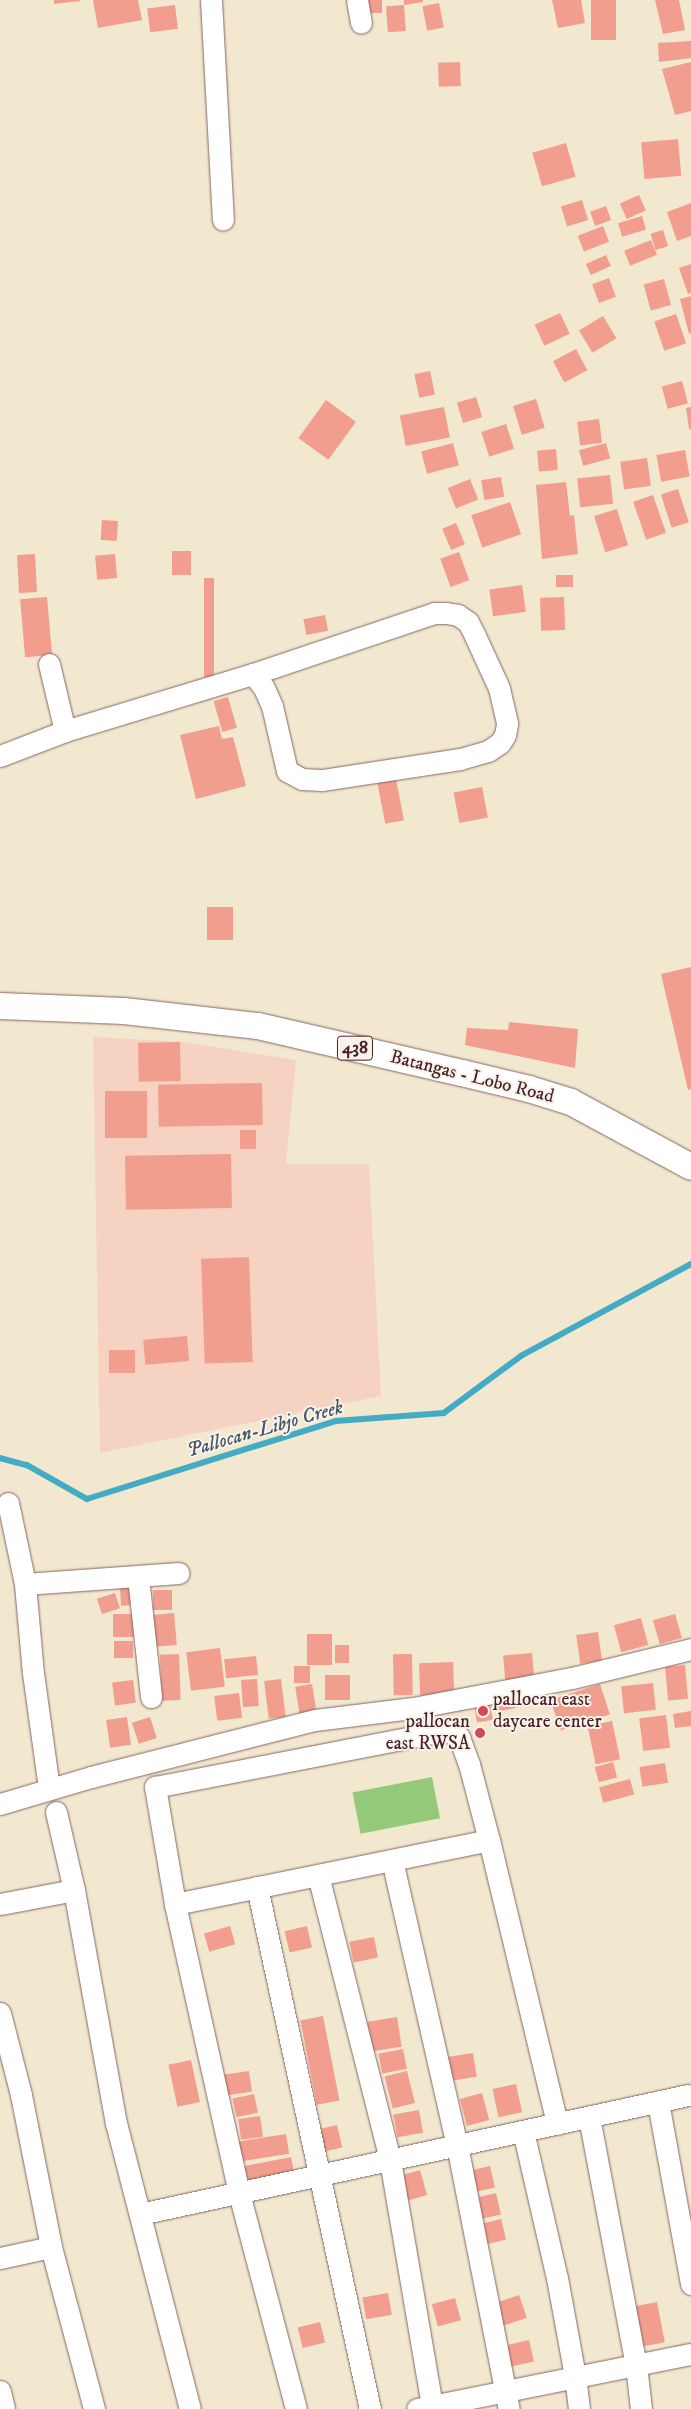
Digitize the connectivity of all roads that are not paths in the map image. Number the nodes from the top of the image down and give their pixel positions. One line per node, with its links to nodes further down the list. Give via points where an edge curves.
1 (211, 0): 4 (street)
2 (357, 0): 3 (street)
3 (361, 23)
4 (223, 220)
5 (49, 664): 7 (street)
6 (253, 674): 6 (street, via 434,613 458,615 468,622 499,688 507,724 505,735 488,751 460,759 322,780 302,779 287,771 272,706); 7 (street)
7 (65, 731): 8 (street)
8 (0, 756)
9 (0, 1006): 10 (main road, Batangas - Lobo Road / 438, via 124,1011 249,1025 453,1071 571,1102)
10 (691, 1167)
11 (8, 1503): 14 (street)
12 (179, 1573): 13 (street)
13 (138, 1577): 14 (street); 16 (street)
14 (25, 1584): 17 (street)
15 (691, 1649): 17 (street, via 553,1682 413,1708 315,1720)
16 (151, 1697)
17 (49, 1788): 18 (street)
18 (0, 1804)
19 (56, 1812): 24 (street)
20 (489, 1840): 21 (street); 26 (street, via 463,1746 459,1737 448,1731 155,1787); 31 (street)
21 (392, 1860): 22 (street); 33 (street)
22 (318, 1875): 23 (street); 34 (street)
23 (257, 1887): 26 (street); 35 (street)
24 (74, 1890): 25 (street); 37 (street, via 116,2123)
25 (0, 1904)
26 (175, 1904): 36 (street)
27 (0, 2013): 38 (street, via 21,2094)
28 (688, 2095): 29 (street)
29 (658, 2102): 30 (street); 40 (street)
30 (589, 2117): 31 (street); 42 (street)
31 (557, 2124): 32 (street)
32 (523, 2131): 33 (street); 43 (street, via 557,2278)
33 (457, 2146): 34 (street); 45 (street)
34 (390, 2160): 35 (street); 46 (street)
35 (320, 2175): 36 (street); 51 (street)
36 (239, 2193): 37 (street); 50 (street)
37 (140, 2214): 49 (street)
38 (52, 2247): 39 (street); 48 (street)
39 (0, 2258)
40 (691, 2284)
41 (691, 2354): 42 (street)
42 (636, 2364): 43 (street); 53 (street)
43 (575, 2376): 45 (street); 52 (street)
44 (0, 2391): 47 (street)
45 (507, 2399): 46 (street)
46 (424, 2407)
47 (4, 2409)
48 (94, 2409)
49 (190, 2409)
50 (296, 2409)
51 (370, 2409)
52 (579, 2409)
53 (640, 2409)

